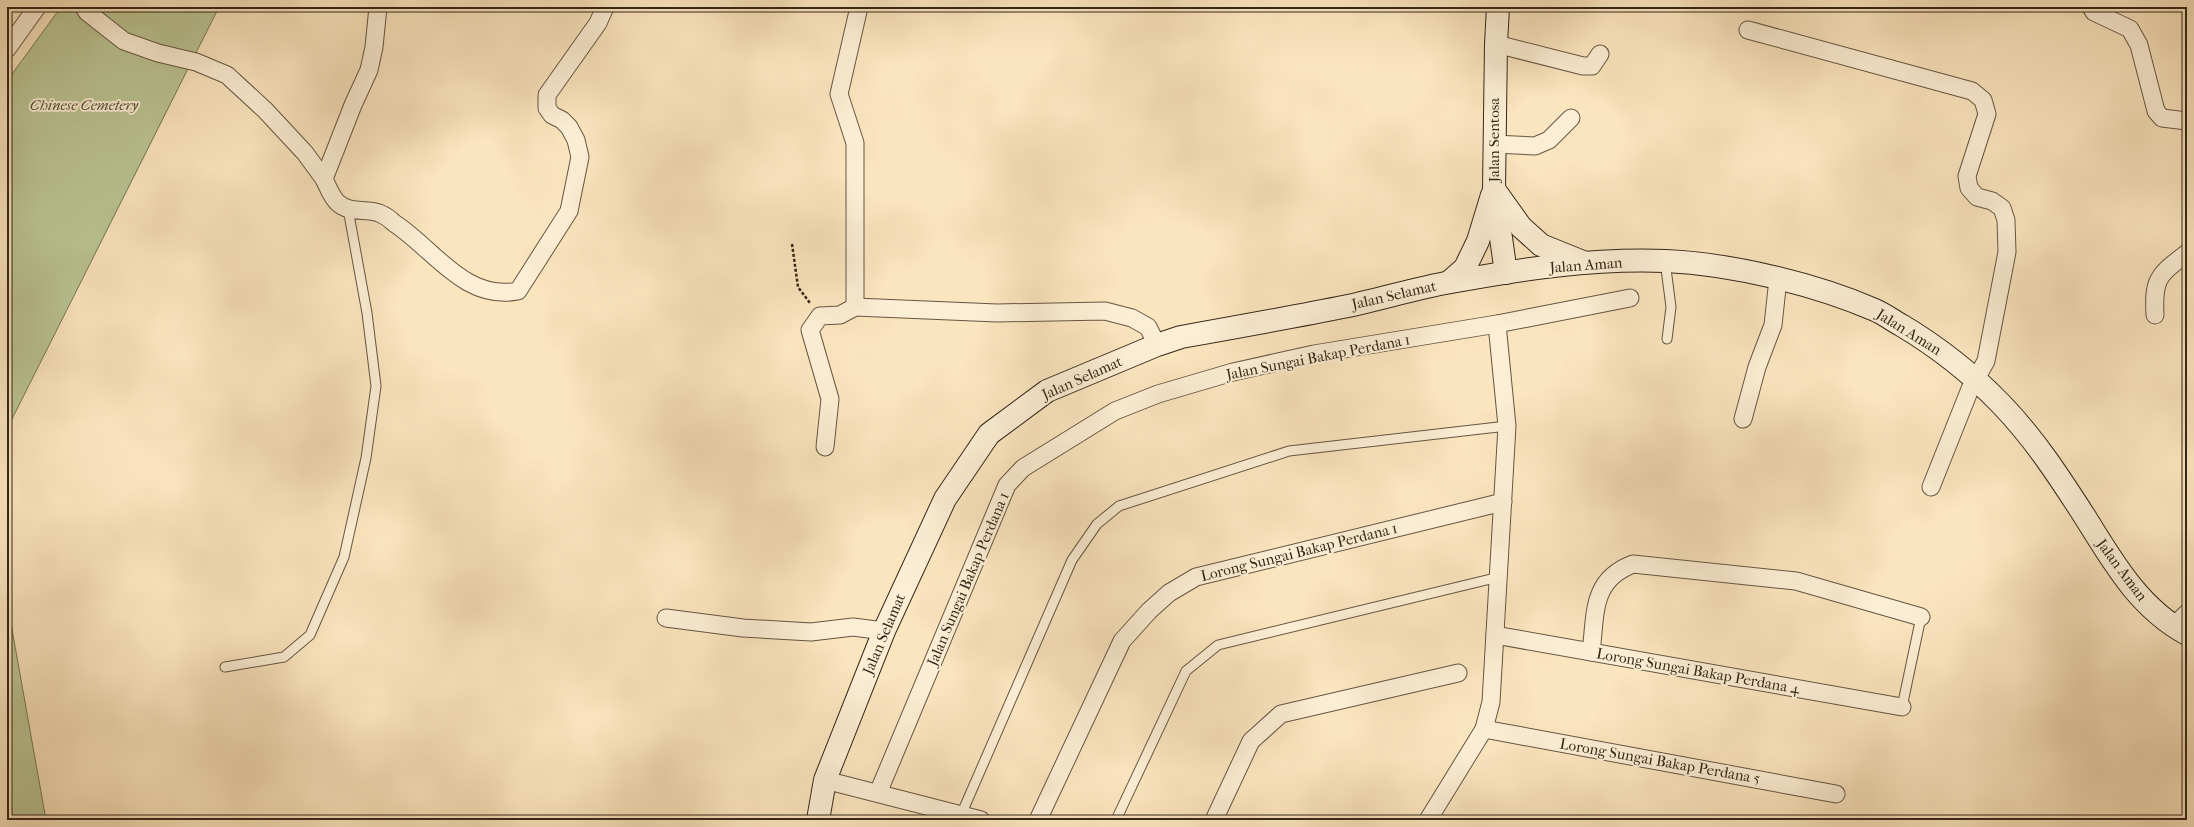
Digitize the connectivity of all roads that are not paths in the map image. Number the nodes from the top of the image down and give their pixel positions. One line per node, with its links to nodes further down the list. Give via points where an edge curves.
1 (37, 7): 10 (street)
2 (84, 7): 15 (street, via 124,40 158,53 196,62 227,75 306,153)
3 (378, 7): 15 (street, via 369,70 352,105)
4 (605, 7): 17 (street, via 598,23 547,95 546,108 569,127 576,140 580,157 569,211 518,291 505,294 486,291 465,281 396,223 378,212)
5 (859, 7): 25 (street, via 839,94 855,143)
6 (1498, 7): 9 (main road, Jalan Sentosa)
7 (2090, 7): 13 (street, via 2094,12 2130,29 2139,45 2156,111 2162,118)
8 (1748, 30): 30 (street, via 1972,91 1983,100 1987,114 1967,176 1969,188 1977,197 1992,200 2002,208 2006,220 2007,252 1986,361)
9 (1496, 44): 11 (street, via 1583,66 1592,66); 14 (main road, Jalan Sentosa)
10 (7, 48)
11 (1600, 54)
12 (1571, 118): 14 (street, via 1549,140 1536,146)
13 (2187, 121)
14 (1493, 144): 16 (main road, Jalan Sentosa)
15 (324, 179): 17 (street, via 337,203)
16 (1494, 189): 20 (main road, via 1522,227 1541,245); 21 (main road, Jalan Sentosa); 23 (main road, via 1474,248 1464,268)
17 (348, 209): 43 (lane, via 367,313 376,386 366,458 344,557 310,635 284,657)
18 (2187, 253): 26 (street, via 2165,270 2157,280 2154,297)
19 (1665, 261): 20 (main road, Jalan Aman); 22 (main road, Jalan Aman, via 1714,266); 28 (lane, via 1671,307)
20 (1586, 263): 21 (main road, Jalan Aman)
21 (1506, 273): 23 (main road, Jalan Selamat)
22 (1778, 278): 30 (main road, Jalan Aman, via 1877,310 1922,338); 31 (street, via 1773,325 1757,367)
23 (1449, 282): 29 (main road, Jalan Selamat, via 1349,306 1181,338)
24 (1630, 298): 27 (street, Jalan Sungai Bakap Perdana 1)
25 (855, 307): 29 (street, via 998,313 1105,311 1132,318 1148,327); 33 (street, via 840,315 820,316 810,330 830,399)
26 (2155, 315)
27 (1497, 324): 32 (street); 48 (street, Jalan Sungai Bakap Perdana 1, via 1314,354 1233,372 1158,394 1115,411 1023,468 1007,486)
28 (1667, 340)
29 (1157, 345): 40 (main road, Jalan Selamat, via 1047,391 989,434 945,499)
30 (1976, 379): 34 (street); 39 (main road, Jalan Aman, via 2034,442 2134,591)
31 (1743, 419)
32 (1507, 426): 35 (street); 50 (lane, via 1288,451 1119,506 1097,524 1072,560)
33 (824, 448)
34 (1931, 487)
35 (1503, 502): 36 (street); 53 (street, Lorong Sungai Bakap Perdana 1, via 1196,577 1170,593 1149,611 1122,641)
36 (1499, 577): 41 (street); 54 (lane, via 1218,645 1186,671)
37 (1921, 617): 42 (street, via 1796,582 1633,564 1621,568 1607,579 1600,590); 45 (lane)
38 (666, 618): 40 (street, via 743,628 804,632 853,626)
39 (2182, 625)
40 (884, 630): 47 (main road, Jalan Selamat)
41 (1495, 635): 42 (street, Lorong Sungai Bakap Perdana 4); 46 (street, via 1491,702)
42 (1591, 652): 45 (street, Lorong Sungai Bakap Perdana 4)
43 (225, 667)
44 (1458, 673): 55 (street, via 1281,714 1251,741)
45 (1902, 707)
46 (1484, 729): 49 (street, Lorong Sungai Bakap Perdana 5); 56 (street)
47 (826, 780): 48 (street); 51 (main road, Jalan Selamat)
48 (878, 793): 50 (street)
49 (1836, 794)
50 (961, 815): 52 (street)
51 (818, 820)
52 (981, 820)
53 (1038, 820)
54 (1116, 820)
55 (1214, 820)
56 (1428, 820)

